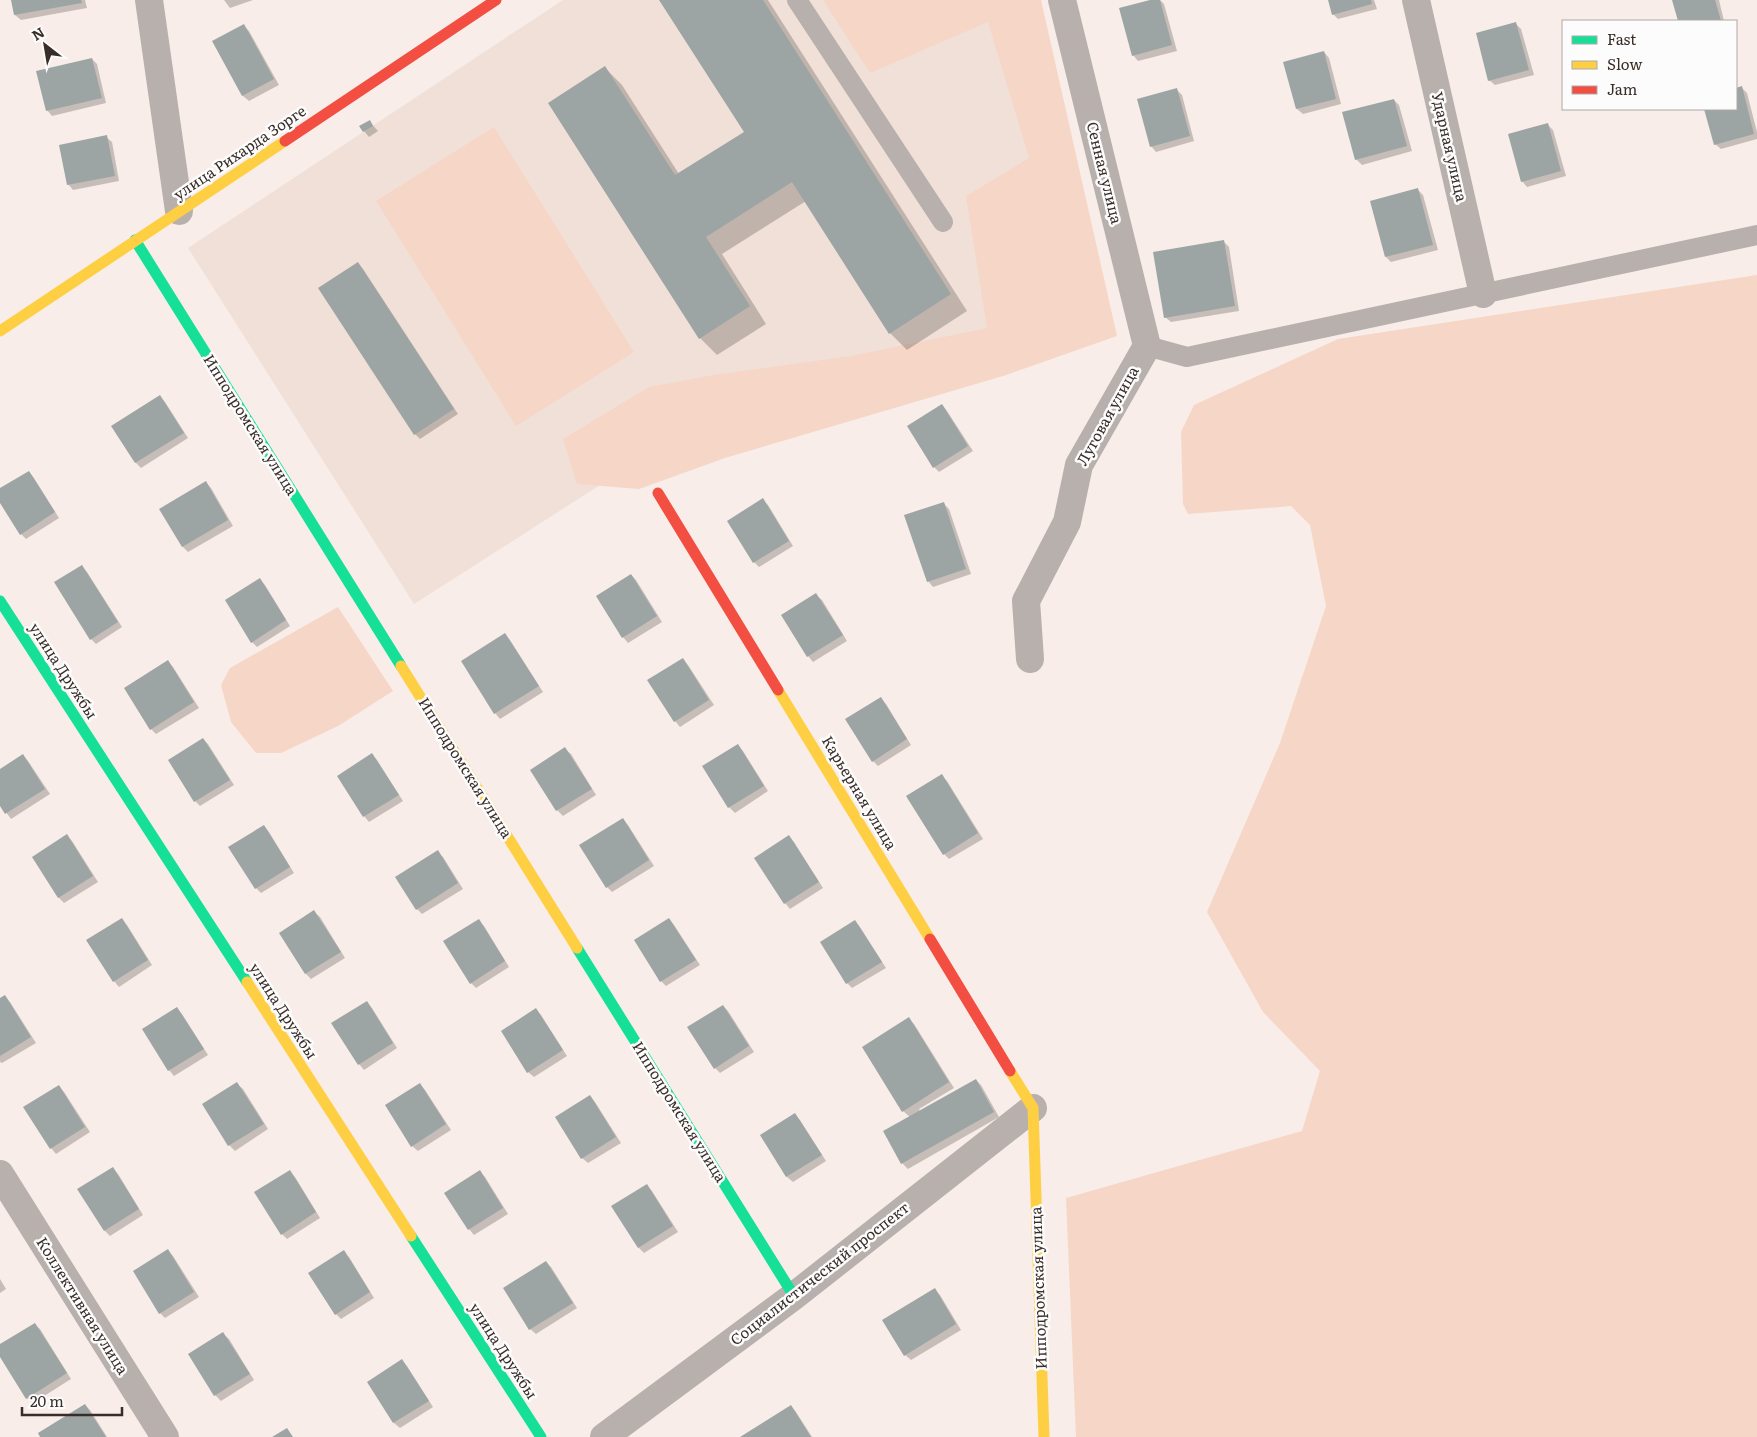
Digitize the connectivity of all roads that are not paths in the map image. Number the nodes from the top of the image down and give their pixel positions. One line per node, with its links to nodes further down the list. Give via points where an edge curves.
1 (149, 0): 6 (street)
2 (496, 0): 6 (street, улица Рихарда Зорге)
3 (797, 0): 7 (lane)
4 (1062, 0): 12 (street, Сенная улица)
5 (1416, 0): 10 (street, Ударная улица)
6 (179, 211): 9 (street, улица Рихарда Зорге)
7 (943, 222)
8 (1757, 235): 10 (lane)
9 (135, 240): 11 (street, улица Рихарда Зорге); 18 (street, Ипподромская улица)
10 (1483, 294): 12 (lane, via 1187,357)
11 (0, 331)
12 (1147, 346): 15 (street, Луговая улица, via 1079,465 1067,522 1026,601)
13 (658, 493): 16 (street, Карьерная улица)
14 (0, 601): 20 (street, улица Дружбы)
15 (1030, 659)
16 (1033, 1108): 18 (street, Социалистический проспект); 22 (street, Ипподромская улица)
17 (0, 1174): 19 (street, Коллективная улица)
18 (794, 1296): 21 (street, Социалистический проспект)
19 (165, 1437)
20 (541, 1437)
21 (604, 1437)
22 (1044, 1437)

